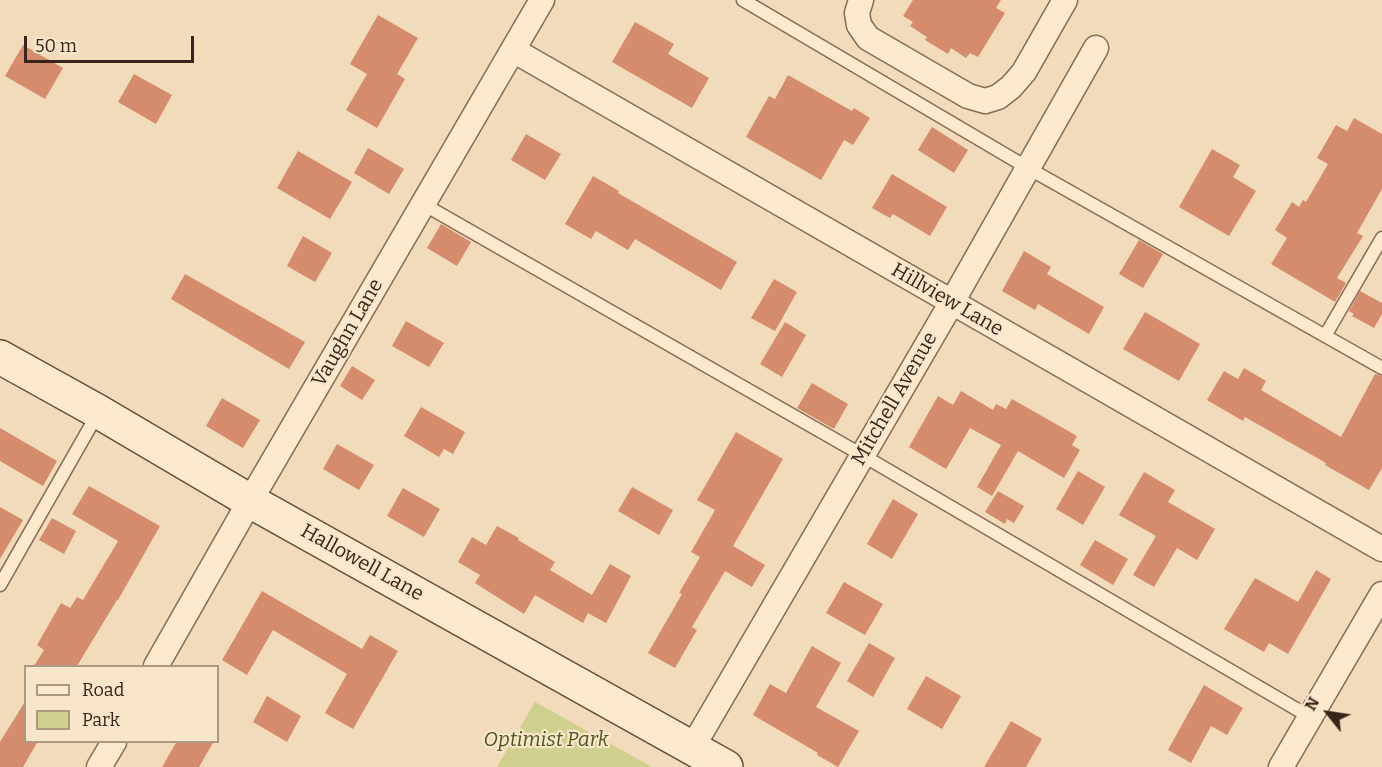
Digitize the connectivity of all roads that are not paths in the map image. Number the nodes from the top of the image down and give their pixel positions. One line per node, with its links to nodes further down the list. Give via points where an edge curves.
1 (542, 0): 6 (street, Vaughn Lane)
2 (743, 0): 7 (lane)
3 (861, 0): 4 (street, via 859,25 868,38 969,96 985,101 998,97 1024,72)
4 (1065, 0)
5 (1096, 48): 7 (street, Mitchell Avenue)
6 (513, 50): 8 (street, Vaughn Lane); 10 (street, Hillview Lane)
7 (1028, 168): 10 (street, Mitchell Avenue); 11 (lane)
8 (423, 204): 15 (lane); 16 (street, Vaughn Lane)
9 (1382, 238): 11 (lane)
10 (952, 302): 15 (street, Mitchell Avenue); 17 (street, Hillview Lane)
11 (1325, 336): 13 (lane)
12 (0, 357): 14 (street, Hallowell Lane)
13 (1382, 368)
14 (99, 412): 16 (street, Hallowell Lane); 18 (lane)
15 (862, 455): 21 (lane); 23 (street, Mitchell Avenue)
16 (250, 501): 20 (street, Vaughn Lane); 23 (street, Hallowell Lane)
17 (1382, 549)
18 (0, 585)
19 (1382, 594): 21 (street)
20 (157, 665)
21 (1310, 717): 26 (street)
22 (113, 743): 24 (street)
23 (692, 748): 25 (street, Hallowell Lane)
24 (99, 767)
25 (726, 767)
26 (1281, 767)

